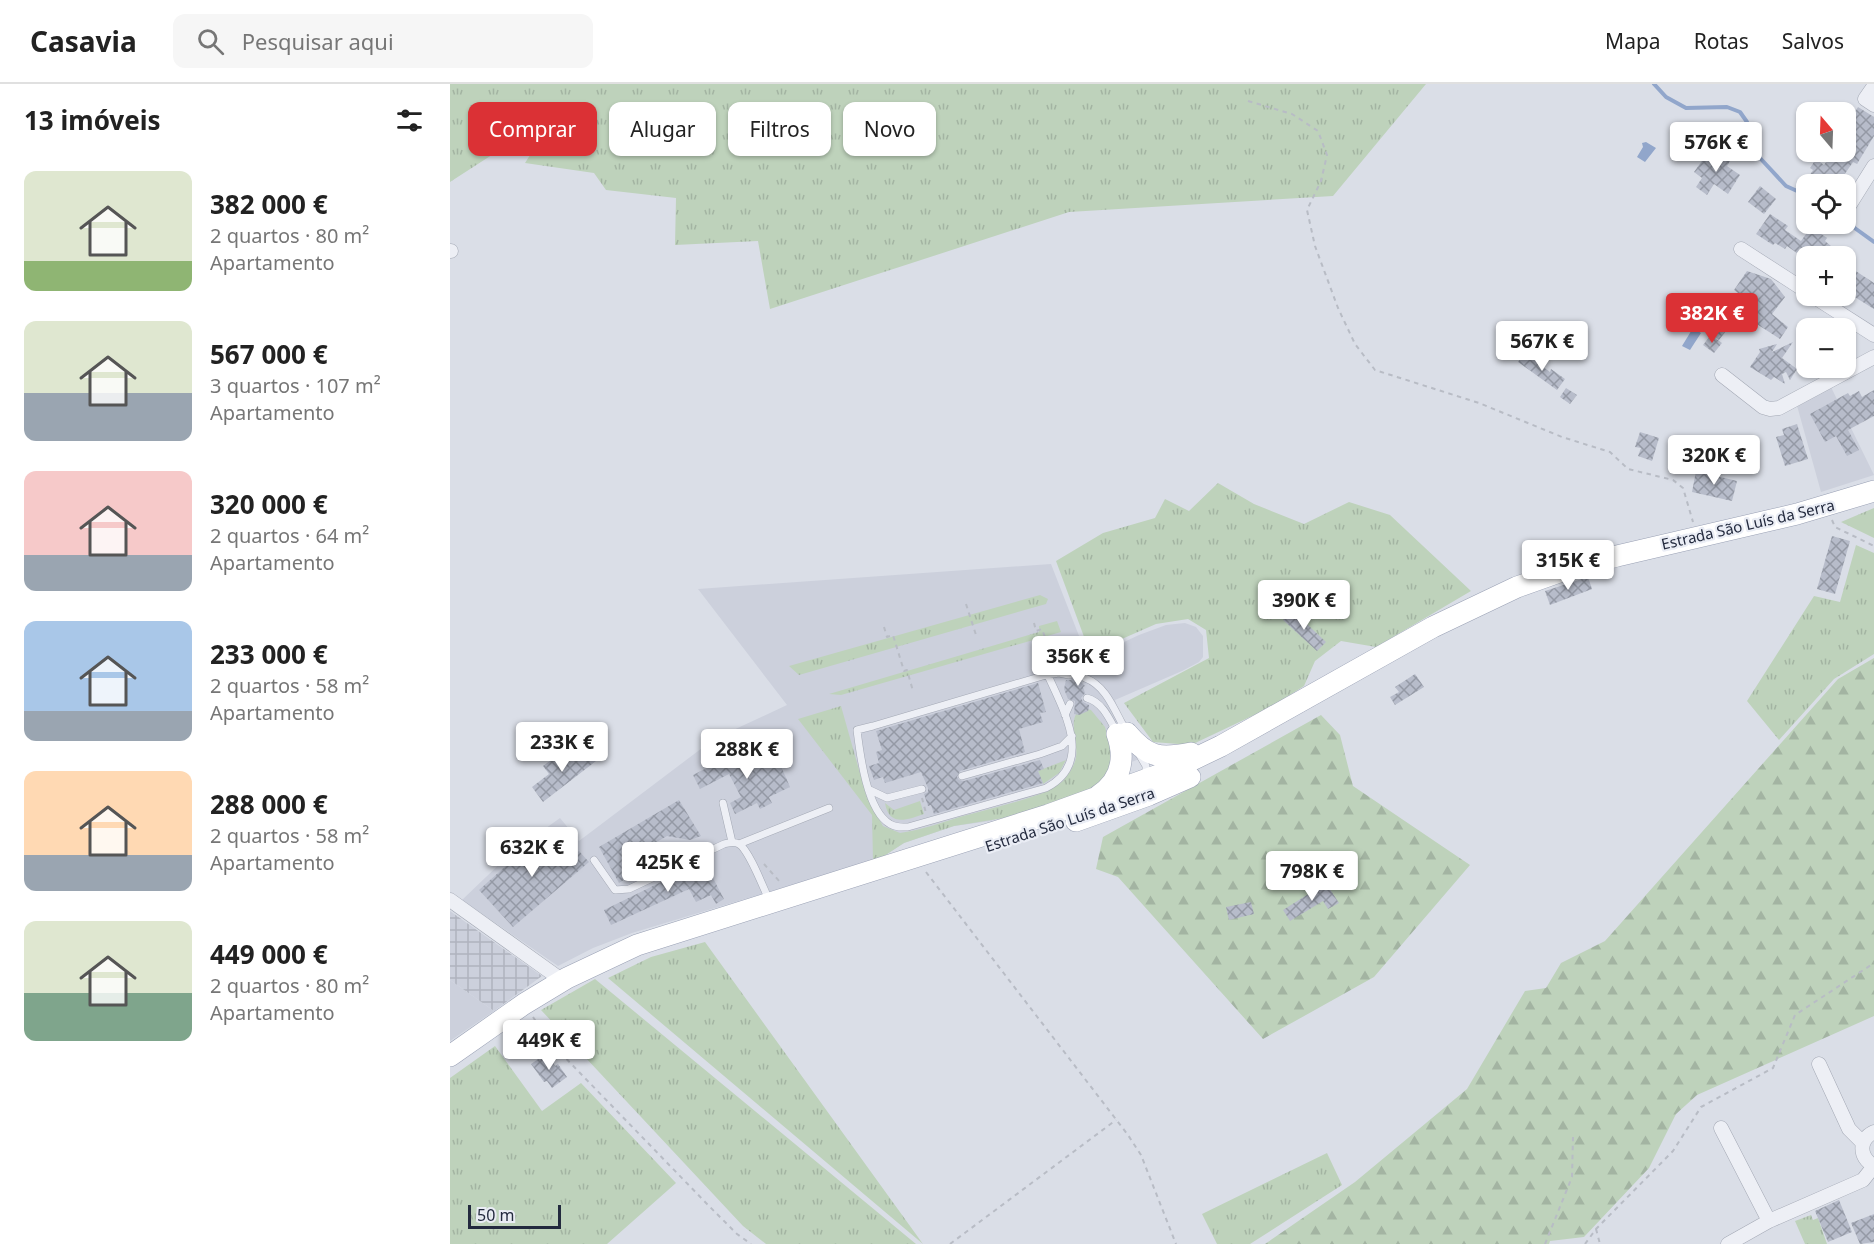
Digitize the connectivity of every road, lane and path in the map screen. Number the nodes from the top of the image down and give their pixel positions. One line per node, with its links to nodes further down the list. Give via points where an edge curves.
1 (1874, 86): 3 (street, via 1865,99)
2 (1248, 101): 14 (path, via 1292,114 1318,132 1327,155 1307,210 1315,246 1354,344 1375,370 1479,403 1610,452 1628,469 1673,480 1683,488)
3 (1874, 105)
4 (1874, 166): 5 (street)
5 (1856, 195)
6 (1741, 249): 7 (street)
7 (1796, 285)
8 (1829, 306): 9 (street)
9 (1874, 335)
10 (1874, 357): 11 (street, via 1779,408 1763,407)
11 (1722, 375)
12 (1874, 491): 13 (main road, Estrada São Luís da Serra)
13 (1826, 507): 14 (main road, Estrada São Luís da Serra); 15 (path, via 1835,527)
14 (1695, 537): 16 (main road, Estrada São Luís da Serra)
15 (1874, 546)
16 (1586, 564): 32 (main road, Estrada São Luís da Serra, via 1517,587 1462,612); 34 (main road, Estrada São Luís da Serra, via 1465,616 1190,777)
17 (966, 604): 20 (path)
18 (1034, 623): 21 (path, via 1036,631 1042,629)
19 (884, 627): 26 (path, via 887,637 893,635)
20 (977, 638)
21 (1050, 651)
22 (1039, 654): 23 (lane)
23 (1046, 675): 24 (lane); 29 (lane); 36 (lane, via 857,730)
24 (1069, 675)
25 (1085, 678): 30 (lane, via 1105,693)
26 (913, 691)
27 (1087, 698): 30 (lane, via 1101,707)
28 (1070, 704): 29 (lane)
29 (1065, 715): 31 (lane)
30 (1122, 734): 32 (main road, via 1151,754 1165,758); 34 (lane); 34 (lane, via 1146,766 1147,774); 37 (main road, via 1122,760 1117,776 1112,786)
31 (1072, 736): 33 (lane, via 1062,746 1040,754); 40 (lane, via 1072,758 1065,773 1053,784)
32 (1236, 738): 34 (main road, Estrada São Luís da Serra, via 1192,761)
33 (962, 776)
34 (1138, 781): 37 (main road, Estrada São Luís da Serra); 44 (main road, Estrada São Luís da Serra, via 1044,831)
35 (920, 789): 36 (lane, via 887,798); 40 (path)
36 (870, 790): 40 (lane, via 876,809 889,824 898,828)
37 (1094, 800): 47 (main road, Estrada São Luís da Serra)
38 (723, 803): 41 (lane)
39 (828, 808): 41 (lane)
40 (929, 822)
41 (736, 843): 42 (lane); 43 (lane, via 724,844 630,889 615,890)
42 (746, 852): 45 (path, via 755,855); 47 (lane)
43 (594, 860)
44 (921, 865): 48 (main road, Estrada São Luís da Serra); 54 (path)
45 (781, 884)
46 (450, 900): 50 (street)
47 (771, 903): 48 (main road, Estrada São Luís da Serra)
48 (654, 939): 50 (main road, Estrada São Luís da Serra)
49 (1874, 963): 61 (path, via 1795,1014 1773,1068 1701,1107 1673,1151)
50 (563, 981): 51 (main road, Estrada São Luís da Serra)
51 (524, 1004): 52 (main road, Estrada São Luís da Serra); 62 (path, via 550,1042)
52 (450, 1056)
53 (1819, 1064): 58 (street, via 1849,1129)
54 (1116, 1120): 63 (path); 64 (path, via 1141,1155)
55 (1721, 1128): 60 (street)
56 (1874, 1132): 58 (street)
57 (1574, 1137): 65 (path, via 1572,1177)
58 (1863, 1143): 59 (street, via 1863,1157)
59 (1874, 1166): 60 (street, via 1863,1180)
60 (1769, 1221): 68 (street)
61 (1596, 1229): 66 (path); 67 (path)
62 (751, 1244)
63 (950, 1244)
64 (1176, 1244)
65 (1545, 1244)
66 (1585, 1244)
67 (1600, 1244)
68 (1728, 1244)

